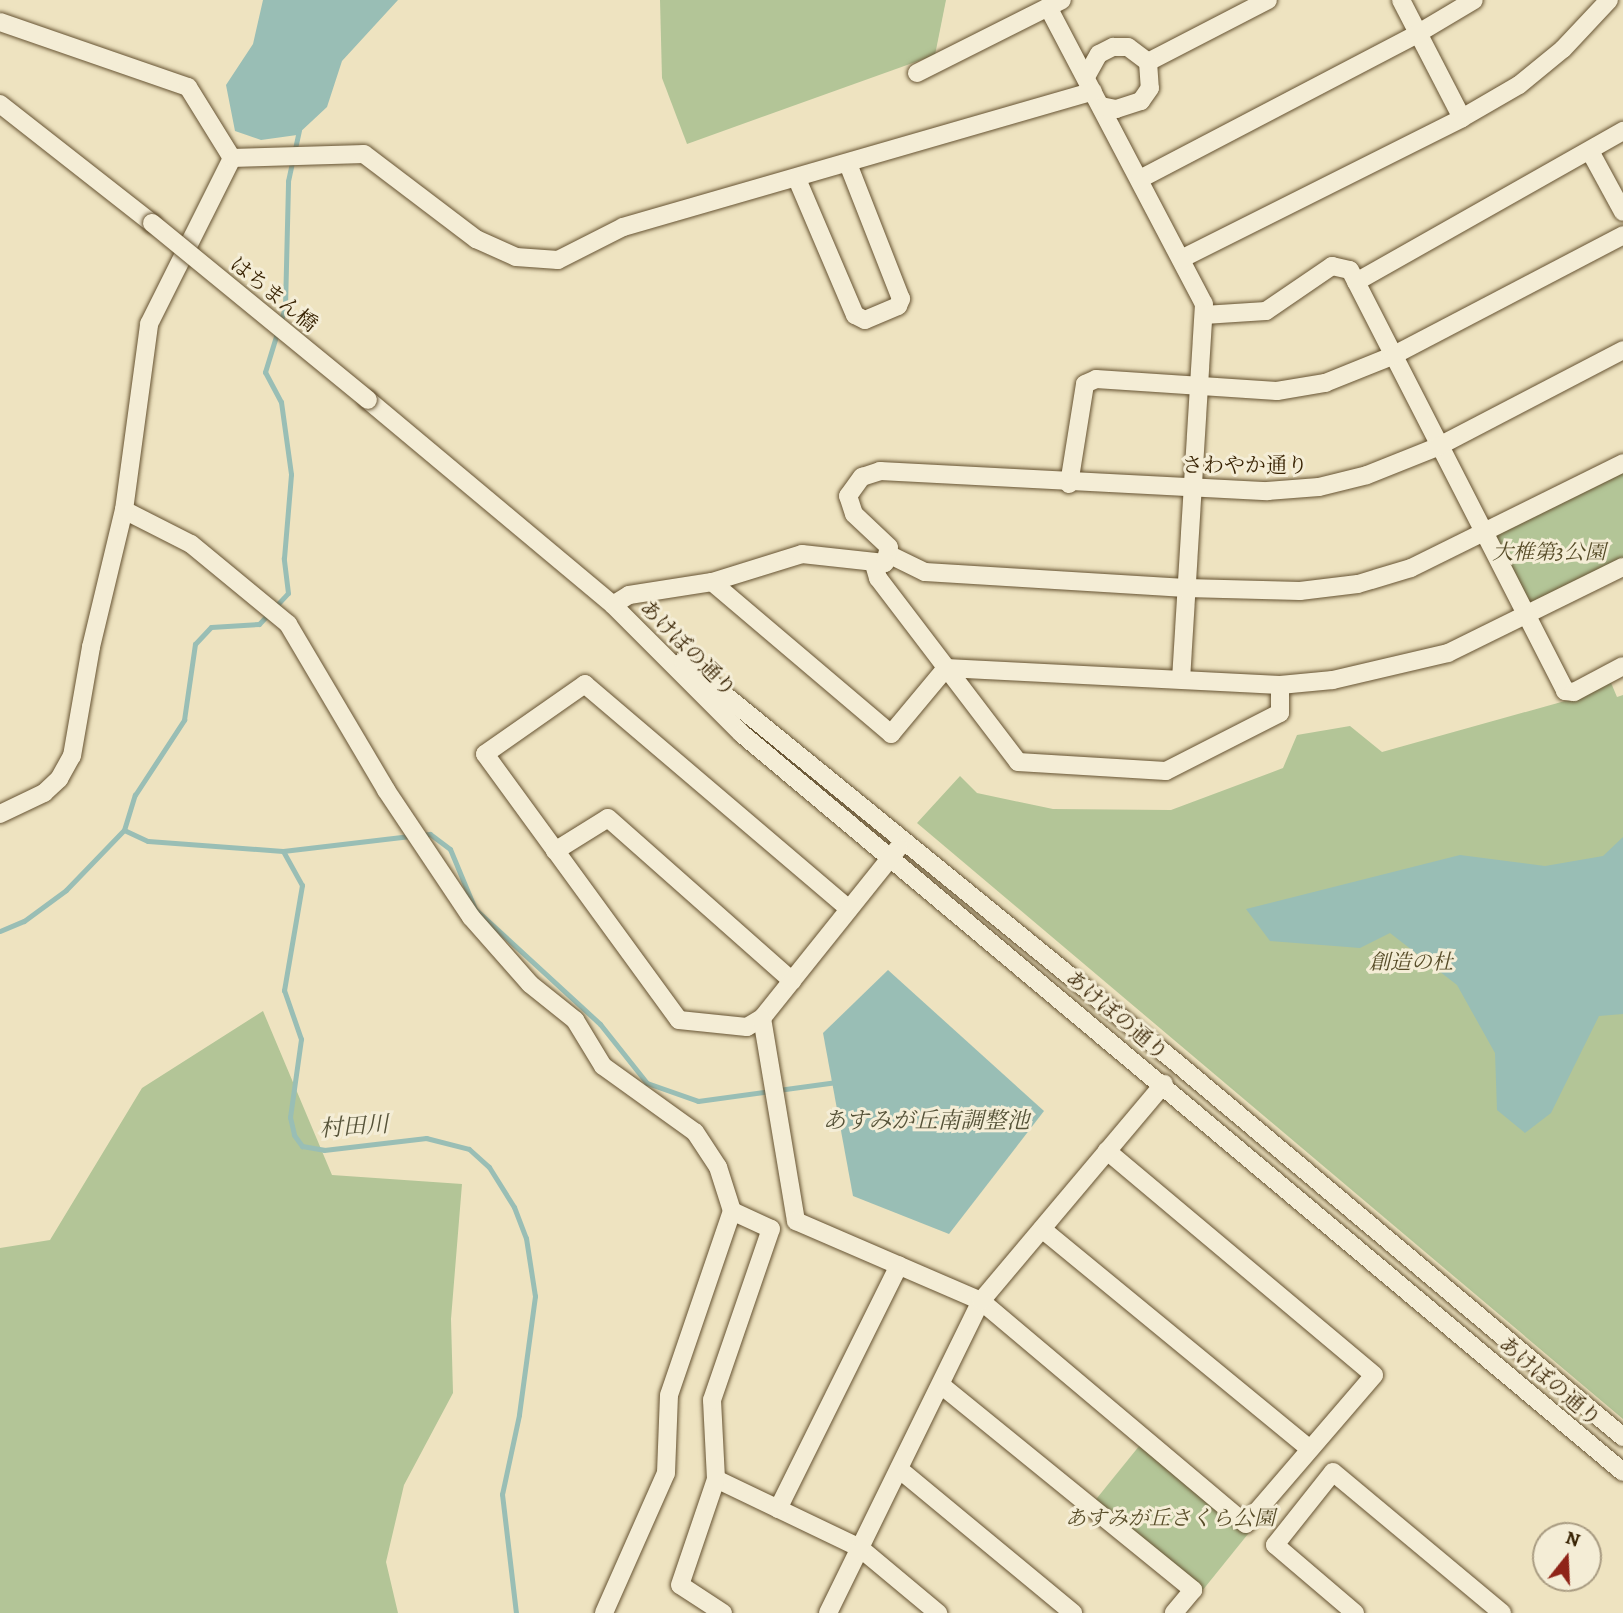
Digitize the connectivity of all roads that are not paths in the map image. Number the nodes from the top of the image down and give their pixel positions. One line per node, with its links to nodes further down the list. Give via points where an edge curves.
1 (1268, 0): 8 (street)
2 (1401, 0): 7 (street)
3 (1474, 0): 7 (street)
4 (1609, 0): 12 (street, via 1563,49 1519,85)
5 (1055, 3): 9 (street); 10 (street)
6 (0, 22): 15 (street, via 188,88)
7 (1418, 34): 12 (street); 18 (street)
8 (1148, 62): 10 (street, via 1128,47 1113,47 1099,54); 10 (street, via 1150,88 1141,102 1124,108)
9 (917, 74)
10 (1093, 91): 16 (street); 18 (street)
11 (0, 104): 38 (street, はちまん橋, bridge, via 152,223)
12 (1462, 118): 21 (street)
13 (1623, 131): 14 (street)
14 (1591, 153): 19 (street); 22 (street)
15 (232, 158): 17 (street, via 364,154 476,239 516,257 558,260 623,227); 31 (street, via 149,324)
16 (848, 164): 17 (street); 17 (street, via 901,299 898,306 864,320 855,315)
17 (797, 179)
18 (1140, 179): 21 (street)
19 (1623, 212)
20 (1623, 235): 25 (street)
21 (1181, 258): 23 (street, via 1204,304)
22 (1356, 282): 23 (street, via 1350,270 1332,266 1266,311); 25 (street)
23 (1204, 315): 26 (street)
24 (1623, 350): 27 (street, さわやか通り)
25 (1392, 356): 26 (street, via 1313,385 1277,391); 27 (street)
26 (1198, 389): 29 (street, via 1096,379 1085,384); 30 (street)
27 (1437, 447): 30 (street, さわやか通り, via 1367,475 1319,487 1267,491); 32 (street)
28 (1623, 463): 32 (street)
29 (1069, 484): 30 (street, さわやか通り); 33 (street, さわやか通り, via 880,471 862,477 848,496 853,514 889,547)
30 (1191, 488): 37 (street)
31 (124, 510): 44 (street, via 91,647 72,756 59,779 44,793); 53 (street, via 191,544 288,624 386,790 471,917 530,984 575,1020 603,1066 695,1132 718,1167)
32 (1485, 534): 37 (street, via 1411,568 1358,584 1300,591); 39 (street)
33 (890, 555): 34 (street, via 885,563); 37 (street, via 925,572)
34 (874, 564): 36 (street, via 802,554); 41 (street, via 878,578)
35 (1623, 567): 39 (street)
36 (712, 582): 38 (street, via 629,595); 41 (street, via 891,734)
37 (1186, 589): 42 (street)
38 (616, 608): 45 (street, あけぼの通り); 47 (street, あけぼの通り, via 743,734)
39 (1527, 616): 40 (street, via 1565,691 1574,692); 43 (street, via 1448,653 1410,664)
40 (1623, 666)
41 (946, 668): 42 (street); 43 (street, via 1018,762 1166,771 1280,713)
42 (1181, 679): 43 (street)
43 (1280, 685)
44 (0, 814)
45 (905, 840): 47 (street); 58 (street, あけぼの通り)
46 (555, 851): 48 (street, via 485,754 586,684); 49 (street, via 608,818); 50 (street, via 679,1020 747,1027)
47 (891, 857): 48 (street); 51 (street, あけぼの通り)
48 (849, 909): 49 (street)
49 (792, 981): 50 (street)
50 (762, 1018): 55 (street, via 796,1221)
51 (1164, 1084): 52 (street); 61 (street, あけぼの通り)
52 (1107, 1151): 54 (street); 59 (street, via 1374,1375)
53 (732, 1211): 62 (street, via 771,1229 712,1400); 65 (street, via 669,1395 666,1473)
54 (1042, 1229): 56 (street); 59 (street)
55 (899, 1265): 56 (street); 63 (street)
56 (981, 1301): 57 (street); 59 (street, via 1246,1524)
57 (941, 1385): 60 (street); 70 (street, via 1193,1590)
58 (1623, 1437)
59 (1309, 1448)
60 (899, 1469): 64 (street); 69 (street)
61 (1623, 1472)
62 (716, 1479): 63 (street); 66 (street, via 680,1585)
63 (778, 1509): 64 (street)
64 (860, 1548): 67 (street); 68 (street)
65 (604, 1613)
66 (723, 1613)
67 (828, 1613)
68 (938, 1613)
69 (1073, 1613)
70 (1174, 1613)
71 (1356, 1613): 72 (street, via 1275,1545 1334,1472)
72 (1502, 1613)

